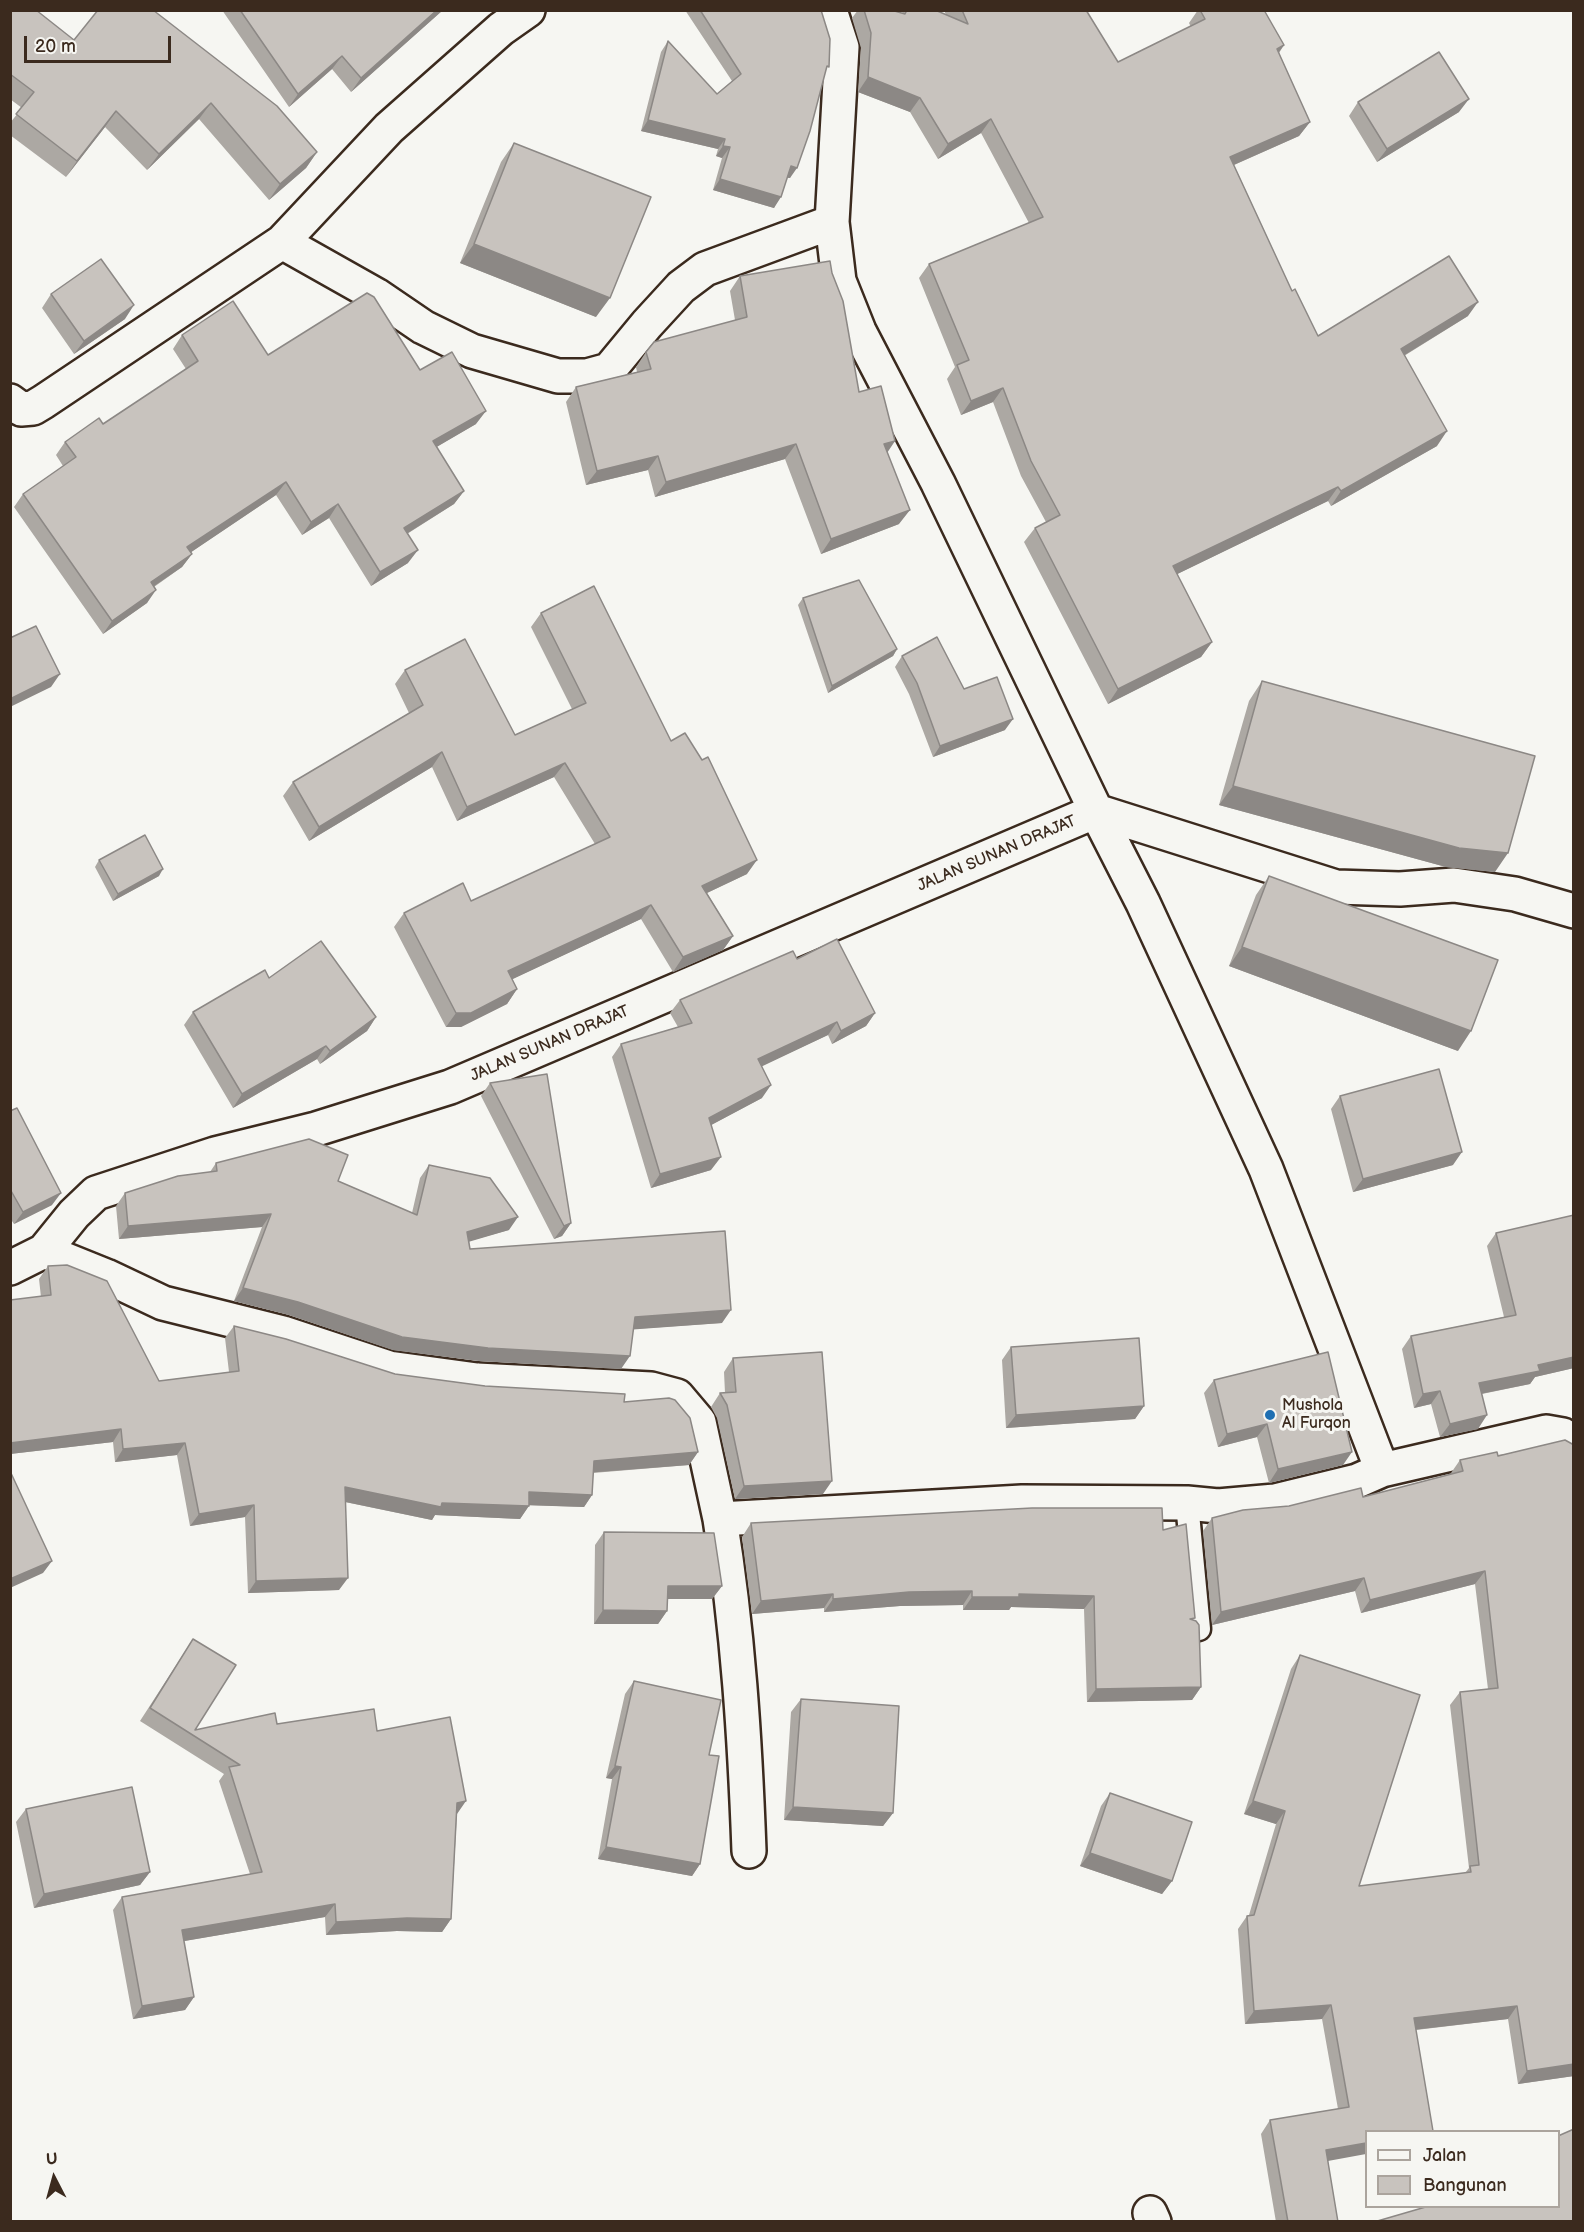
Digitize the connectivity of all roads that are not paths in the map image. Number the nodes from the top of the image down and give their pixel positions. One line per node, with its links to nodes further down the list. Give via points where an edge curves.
1 (528, 10): 4 (street, via 389,128)
2 (830, 10): 3 (street, via 842,47)
3 (832, 222): 4 (street, via 705,269 681,287 609,370 587,376 558,376 472,351 423,327 376,295); 6 (street, via 838,281 859,331 938,483)
4 (282, 242): 5 (street, via 44,402 21,409)
5 (10, 401)
6 (1096, 811): 7 (street, via 1336,887 1400,889 1454,885 1515,894); 8 (street, JALAN SUNAN DRAJAT, via 450,1087 316,1129 215,1154 96,1193); 11 (street, via 1143,903 1266,1170)
7 (1574, 911)
8 (44, 1251): 9 (street, JALAN SUNAN DRAJAT); 13 (street, via 164,1303 283,1333 389,1368 477,1380 651,1389 677,1396 699,1422)
9 (10, 1268)
10 (1574, 1443): 11 (street, via 1563,1435 1546,1432)
11 (1382, 1470): 12 (street, via 1357,1481 1275,1502 1218,1506)
12 (1187, 1503): 13 (street, via 1022,1502); 14 (lane)
13 (720, 1519): 15 (street, via 741,1696)
14 (1199, 1629)
15 (749, 1851)

